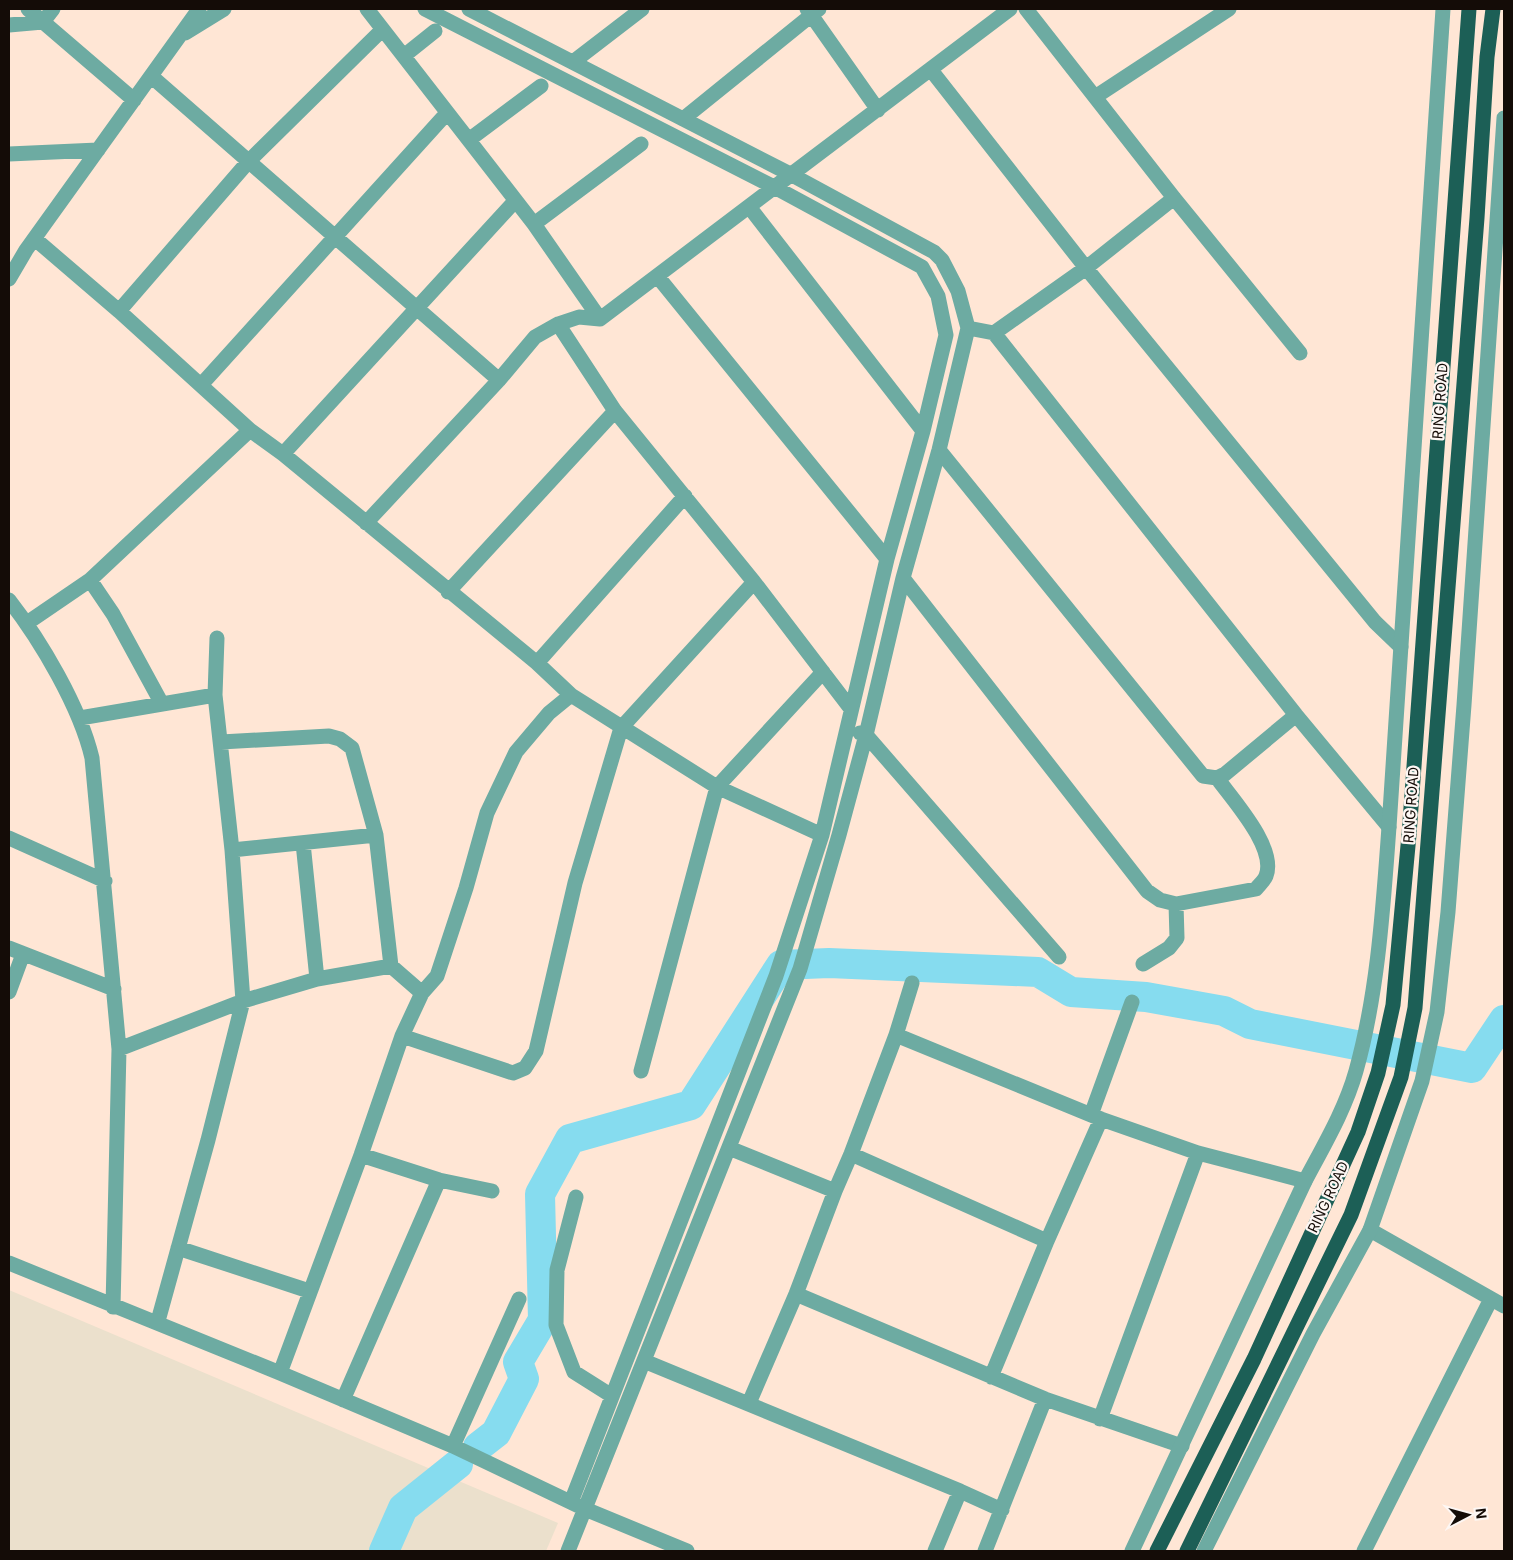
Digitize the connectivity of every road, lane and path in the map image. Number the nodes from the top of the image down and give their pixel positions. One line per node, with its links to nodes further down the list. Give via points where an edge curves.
1 (28, 9): 16 (street)
2 (53, 9): 16 (street)
3 (199, 9): 20 (street)
4 (224, 9): 20 (street)
5 (367, 9): 18 (street)
6 (425, 9): 38 (street)
7 (469, 9): 22 (street)
8 (642, 9): 22 (street)
9 (1010, 9): 23 (street)
10 (1026, 9): 26 (street)
11 (1230, 9): 26 (street)
12 (1443, 9): 73 (street)
13 (1469, 9): 150 (highway, RING ROAD, via 1409,835 1393,1005 1378,1073 1358,1132 1258,1350)
14 (1493, 9): 151 (highway, RING ROAD, via 1415,1008 1401,1077 1351,1214)
15 (812, 11): 28 (street); 31 (street)
16 (43, 22): 17 (street); 27 (street)
17 (9, 25)
18 (382, 30): 21 (street); 36 (street)
19 (435, 31): 21 (street)
20 (180, 36): 24 (street)
21 (405, 55): 29 (street)
22 (573, 62): 31 (street)
23 (931, 70): 28 (street); 46 (street)
24 (151, 76): 27 (street); 36 (street)
25 (542, 86): 32 (street)
26 (1095, 97): 39 (street)
27 (134, 100): 34 (street)
28 (878, 110): 37 (street)
29 (447, 113): 32 (street); 43 (street)
30 (1504, 118): 121 (street, via 1464,705 1437,1012 1422,1081)
31 (683, 119): 37 (street)
32 (470, 139): 40 (street)
33 (640, 144): 42 (street)
34 (98, 150): 35 (street); 44 (street)
35 (9, 154)
36 (248, 162): 43 (street); 50 (street)
37 (792, 175): 38 (street); 53 (street, via 934,252 942,260 958,291)
38 (776, 188): 41 (street); 60 (street, via 922,267 938,296 946,335)
39 (1174, 198): 46 (street); 55 (street)
40 (516, 201): 42 (street); 49 (street)
41 (750, 208): 47 (street); 60 (street)
42 (534, 224): 51 (street)
43 (334, 236): 49 (street); 57 (street)
44 (31, 244): 45 (street); 48 (street); 50 (street)
45 (9, 261)
46 (1086, 268): 54 (street); 73 (street, via 1374,622)
47 (658, 277): 51 (street); 65 (street)
48 (9, 279)
49 (418, 310): 56 (street); 62 (street)
50 (119, 311): 57 (street)
51 (600, 319): 52 (street, via 579,317)
52 (558, 324): 56 (street, via 535,337); 58 (street)
53 (968, 328): 54 (street); 61 (street)
54 (994, 333): 80 (street)
55 (1300, 353)
56 (499, 380): 64 (street)
57 (201, 386): 59 (street)
58 (615, 411): 63 (street); 69 (street)
59 (250, 430): 62 (street); 67 (street)
60 (923, 431): 65 (street)
61 (939, 450): 66 (street); 86 (street, via 1203,776)
62 (283, 454): 64 (street)
63 (685, 496): 68 (street); 74 (street)
64 (366, 523): 69 (street)
65 (887, 559): 79 (street)
66 (903, 578): 84 (street); 95 (street, via 1147,891 1160,900)
67 (90, 580): 71 (street); 78 (street, via 113,614)
68 (754, 582): 75 (street); 82 (street)
69 (448, 592): 74 (street)
70 (9, 600): 71 (street)
71 (27, 623): 81 (street)
72 (217, 638): 77 (street)
73 (1401, 647): 88 (street)
74 (537, 663): 76 (street)
75 (823, 672): 79 (street); 87 (street)
76 (571, 694): 82 (street); 104 (street, via 549,713 516,752 487,813 437,976)
77 (215, 695): 78 (street); 85 (street)
78 (162, 704): 81 (street)
79 (852, 709): 83 (street)
80 (1296, 715): 86 (street); 88 (street)
81 (80, 718): 94 (street, via 92,758)
82 (621, 728): 87 (street); 108 (street, via 575,884 536,1051 525,1068 513,1074)
83 (847, 730): 84 (street); 90 (street)
84 (866, 735): 97 (street); 112 (street, via 800,969)
85 (221, 742): 89 (street, via 329,736 340,739 352,748); 93 (street)
86 (1217, 778): 95 (street, via 1263,844 1267,859 1266,876 1256,889)
87 (717, 787): 90 (street); 110 (street)
88 (1389, 827): 117 (street, via 1371,1003 1356,1072 1336,1122)
89 (376, 835): 92 (street); 99 (street)
90 (822, 835): 134 (street, via 776,976)
91 (9, 838): 94 (street)
92 (303, 843): 93 (street); 100 (street)
93 (232, 850): 105 (street)
94 (105, 881): 102 (street)
95 (1176, 904): 98 (street, via 1177,938)
96 (16, 951): 102 (street); 103 (street)
97 (1059, 957)
98 (1143, 964)
99 (391, 966): 100 (street); 104 (street)
100 (317, 979): 105 (street)
101 (912, 983): 107 (street)
102 (114, 989): 109 (street)
103 (9, 992)
104 (422, 993): 108 (street)
105 (243, 1001): 109 (street); 123 (street)
106 (1132, 1002): 111 (street)
107 (896, 1035): 111 (street); 114 (street)
108 (402, 1036): 115 (street)
109 (120, 1049): 129 (street)
110 (641, 1071)
111 (1096, 1117): 113 (street); 122 (street)
112 (729, 1148): 119 (street); 131 (street)
113 (1198, 1153): 117 (street); 138 (street)
114 (851, 1154): 119 (street); 122 (street)
115 (361, 1155): 116 (street); 125 (street)
116 (439, 1180): 118 (street); 136 (street)
117 (1305, 1181): 140 (street)
118 (492, 1191)
119 (835, 1191): 126 (street)
120 (576, 1197): 134 (street, via 557,1270 556,1325 574,1372)
121 (1370, 1230): 128 (street); 152 (street, via 1313,1334)
122 (1047, 1241): 133 (street)
123 (178, 1248): 125 (street); 130 (street)
124 (9, 1263): 129 (street)
125 (309, 1291): 132 (street)
126 (796, 1294): 133 (street); 137 (street)
127 (519, 1299): 139 (street)
128 (1497, 1303): 153 (street)
129 (113, 1307): 130 (street)
130 (158, 1322): 132 (street)
131 (644, 1361): 137 (street); 143 (street)
132 (280, 1372): 136 (street)
133 (991, 1376): 135 (street)
134 (612, 1396): 142 (street)
135 (1045, 1399): 138 (street); 144 (street)
136 (342, 1400): 139 (street)
137 (749, 1403): 141 (street)
138 (1100, 1419): 140 (street)
139 (453, 1446): 142 (street)
140 (1182, 1446): 149 (street)
141 (960, 1491): 144 (street); 147 (street)
142 (571, 1502): 143 (street)
143 (585, 1509): 145 (street); 146 (street)
144 (1002, 1510): 148 (street)
145 (568, 1551)
146 (687, 1551)
147 (935, 1551)
148 (985, 1551)
149 (1132, 1551)
150 (1157, 1551)
151 (1187, 1551)
152 (1204, 1551)
153 (1364, 1551)

